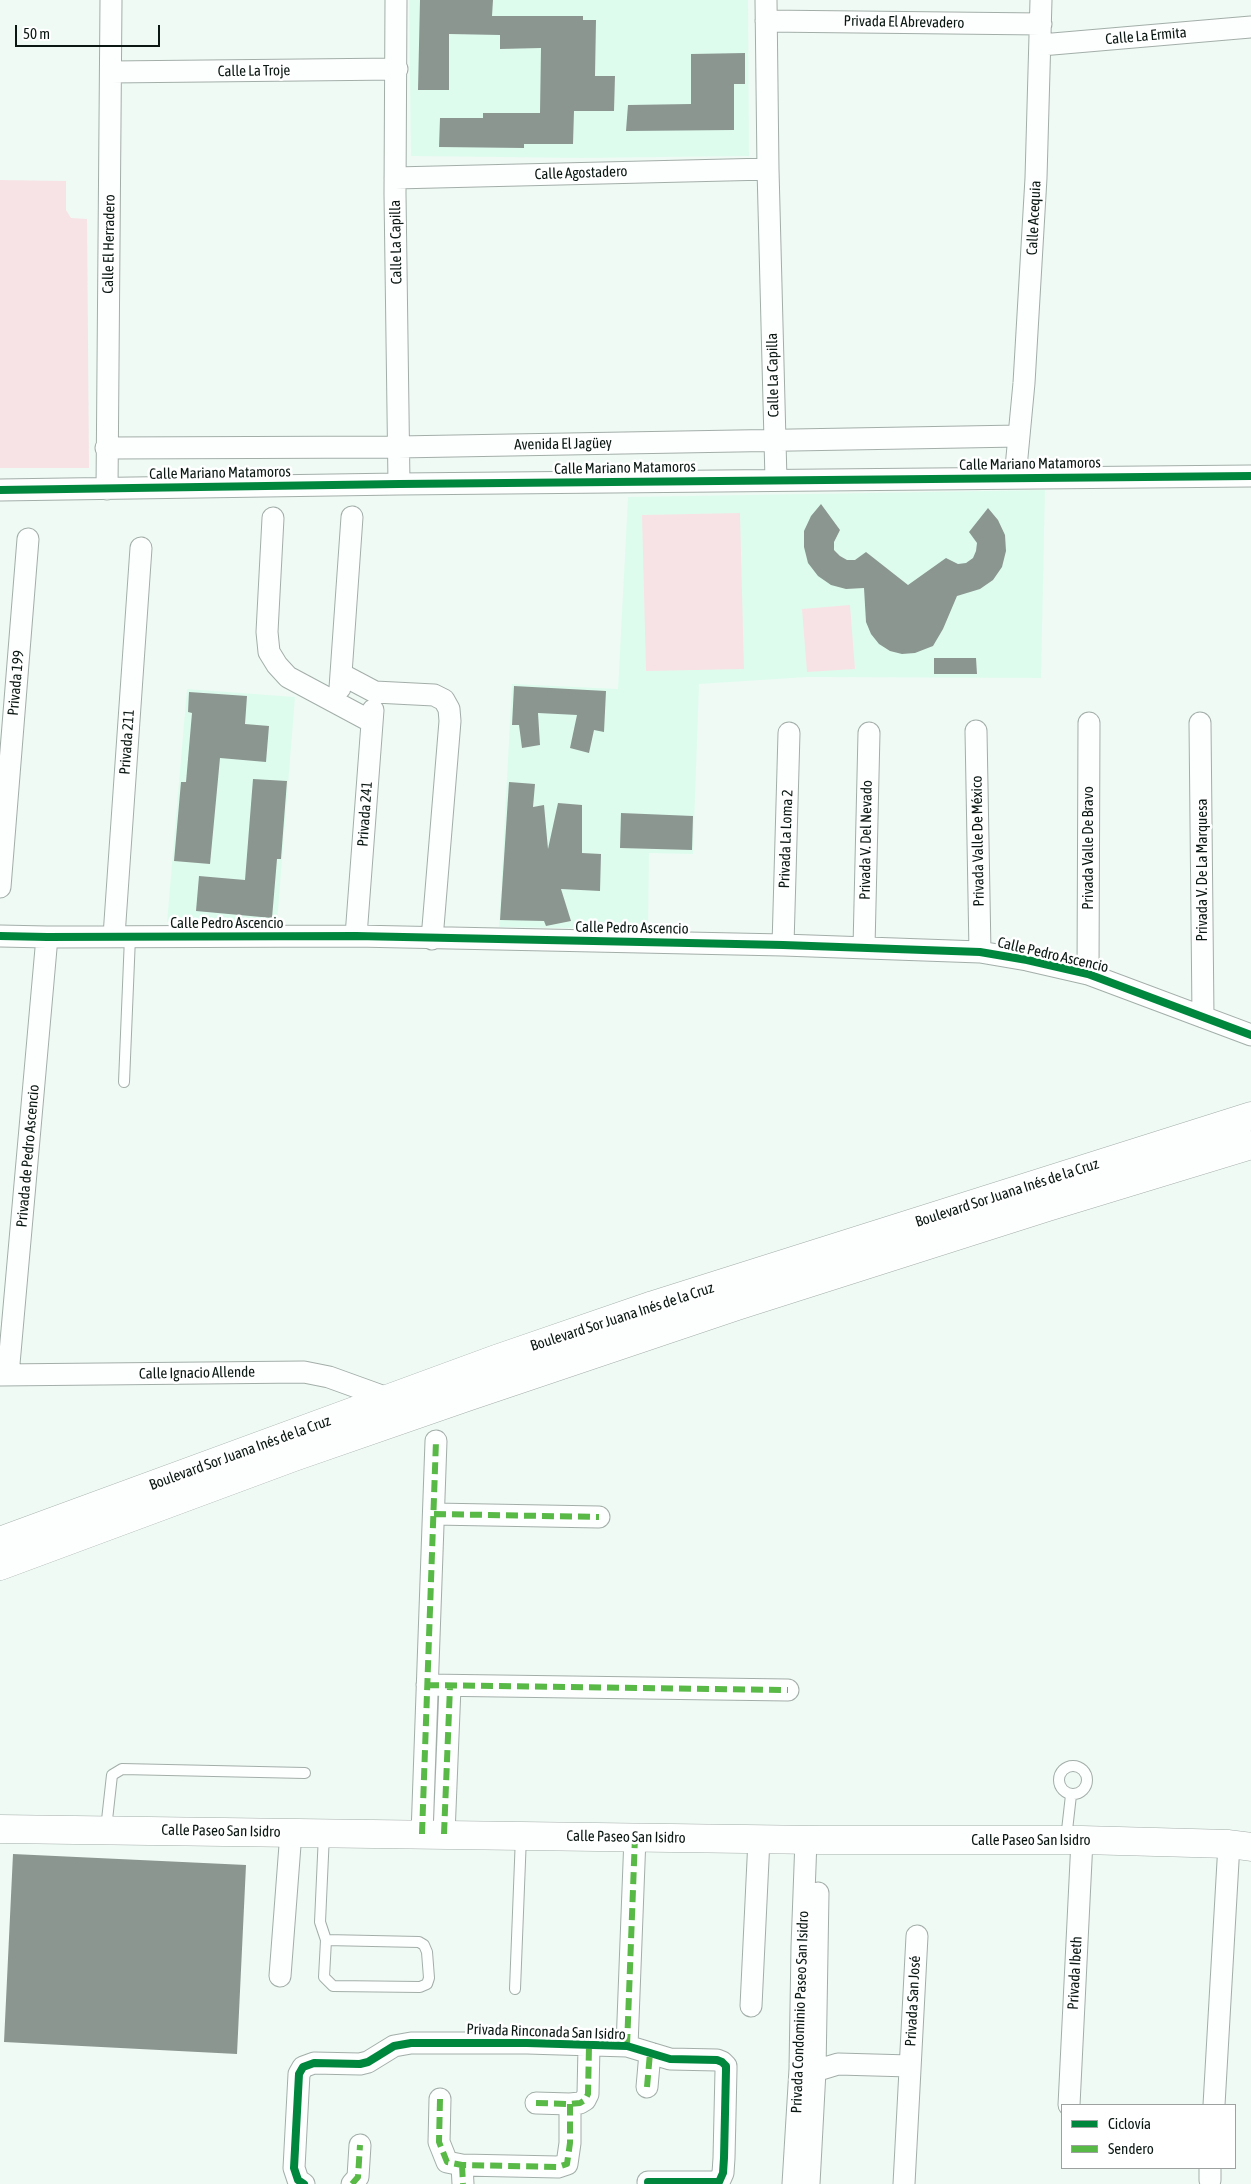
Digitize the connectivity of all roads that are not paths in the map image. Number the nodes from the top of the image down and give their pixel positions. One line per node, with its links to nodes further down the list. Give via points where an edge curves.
1 (111, 0): 9 (street, Calle El Herradero)
2 (396, 0): 8 (street, Calle La Capilla)
3 (1041, 0): 5 (street, Calle Acequia)
4 (766, 10): 5 (street, Privada El Abrevadero); 10 (street, Calle La Capilla)
5 (1041, 24): 7 (street, Calle Acequia)
6 (1251, 27): 7 (street, Calle La Ermita)
7 (1041, 45): 12 (street, Calle Acequia, via 1036,188)
8 (396, 69): 9 (street, Calle La Troje); 11 (street, Calle La Capilla)
9 (112, 72): 15 (street, Calle El Herradero)
10 (768, 169): 11 (street, Calle Agostadero); 13 (street, Calle La Capilla)
11 (395, 178): 14 (street, Calle La Capilla)
12 (1019, 436): 13 (street, Avenida El Jagüey); 17 (street, Calle Acequia)
13 (775, 441): 14 (street, Avenida El Jagüey); 18 (street, Calle La Capilla)
14 (398, 447): 15 (street, Avenida El Jagüey); 19 (street, Calle La Capilla)
15 (106, 448): 20 (street, Calle El Herradero)
16 (1251, 476): 17 (street, Calle Mariano Matamoros)
17 (1015, 478): 18 (street, Calle Mariano Matamoros)
18 (776, 480): 19 (street, Calle Mariano Matamoros)
19 (399, 484): 20 (street, Calle Mariano Matamoros)
20 (107, 489): 21 (street, Calle Mariano Matamoros)
21 (0, 490)
22 (352, 517): 26 (street)
23 (273, 518): 28 (street, via 267,632 269,652 288,677)
24 (28, 539): 35 (street, Privada 199)
25 (141, 548): 37 (street, Privada 211)
26 (341, 674): 27 (street); 28 (street)
27 (375, 692): 29 (street, Privada 241); 40 (street, via 434,695 444,700 449,709)
28 (338, 703): 29 (street)
29 (372, 722): 38 (street, Privada 241)
30 (1089, 723): 44 (street, Privada Valle De Bravo)
31 (1200, 723): 45 (street, Privada V. De La Marquesa)
32 (976, 731): 43 (street, Privada Valle De México)
33 (789, 733): 41 (street, Privada La Loma 2)
34 (869, 734): 42 (street, Privada V. Del Nevado)
35 (0, 887)
36 (0, 936): 39 (street, Calle Pedro Ascencio)
37 (122, 936): 38 (street, Calle Pedro Ascencio); 39 (street, Calle Pedro Ascencio); 47 (lane)
38 (356, 936): 40 (street, Calle Pedro Ascencio)
39 (47, 937): 50 (street, Privada de Pedro Ascencio)
40 (432, 939): 41 (street, Calle Pedro Ascencio)
41 (783, 944): 42 (street, Calle Pedro Ascencio)
42 (864, 947): 43 (street, Calle Pedro Ascencio)
43 (980, 952): 44 (street, Calle Pedro Ascencio)
44 (1088, 974): 45 (street, Calle Pedro Ascencio)
45 (1203, 1017): 46 (street, Calle Pedro Ascencio)
46 (1251, 1035)
47 (124, 1082)
48 (1251, 1116): 51 (main road, Boulevard Sor Juana Inés de la Cruz, via 653,1305)
49 (1251, 1145): 56 (main road, Boulevard Sor Juana Inés de la Cruz, via 1048,1206 467,1397)
50 (4, 1375): 51 (street, Calle Ignacio Allende, via 304,1372 329,1376)
51 (390, 1399): 55 (main road, Boulevard Sor Juana Inés de la Cruz)
52 (436, 1441): 53 (street)
53 (434, 1514): 54 (street); 57 (street)
54 (598, 1517)
55 (0, 1541)
56 (0, 1566)
57 (427, 1686): 58 (street); 66 (street)
58 (450, 1687): 59 (street); 66 (street)
59 (788, 1690)
60 (305, 1773): 63 (lane, via 122,1769 112,1775)
61 (1071, 1795): 71 (lane)
62 (0, 1829): 63 (main road, Calle Paseo San Isidro)
63 (106, 1830): 64 (main road, Calle Paseo San Isidro)
64 (291, 1832): 65 (main road, Calle Paseo San Isidro); 75 (street)
65 (324, 1832): 66 (main road, Calle Paseo San Isidro); 74 (lane, via 320,1922)
66 (433, 1834): 67 (main road, Calle Paseo San Isidro)
67 (521, 1835): 68 (main road, Calle Paseo San Isidro); 76 (lane)
68 (635, 1837): 69 (main road, Calle Paseo San Isidro); 79 (street, Privada Rinconada San Isidro)
69 (759, 1839): 70 (main road, Calle Paseo San Isidro); 77 (street)
70 (813, 1840): 71 (main road, Calle Paseo San Isidro); 82 (street, Privada Condominio Paseo San Isidro)
71 (1074, 1840): 72 (main road, Calle Paseo San Isidro); 87 (street, Privada Ibeth)
72 (1240, 1846): 88 (street)
73 (916, 1936): 81 (street, Privada San José)
74 (326, 1940): 74 (lane, via 419,1942 427,1952 427,1984 420,1987 333,1986 324,1977)
75 (280, 1976)
76 (515, 1989)
77 (750, 2006)
78 (589, 2046): 79 (street, Privada Rinconada San Isidro); 86 (street, Privada Rinconada San Isidro, via 588,2094 580,2103); 92 (street, Privada Rinconada San Isidro, via 411,2043 394,2046 360,2064 308,2064 299,2074 294,2168 298,2180)
79 (627, 2046): 80 (street, Privada Rinconada San Isidro)
80 (650, 2052): 83 (street); 91 (street, Privada Rinconada San Isidro, via 670,2059 718,2060 726,2070 724,2158 719,2182)
81 (910, 2066): 82 (street, Privada San José, via 838,2064); 96 (street, Privada San José)
82 (808, 2070): 94 (street, Privada Condominio Paseo San Isidro); 95 (street, Privada Condominio Paseo San Isidro)
83 (646, 2087)
84 (440, 2099): 90 (street, via 440,2142 447,2162)
85 (536, 2103): 86 (street)
86 (570, 2104): 90 (street, via 567,2164)
87 (1069, 2104)
88 (1214, 2104)
89 (360, 2146): 93 (street, via 358,2177)
90 (462, 2175)
91 (648, 2182)
92 (304, 2184)
93 (352, 2184)
94 (793, 2184)
95 (809, 2184)
96 (904, 2184)

